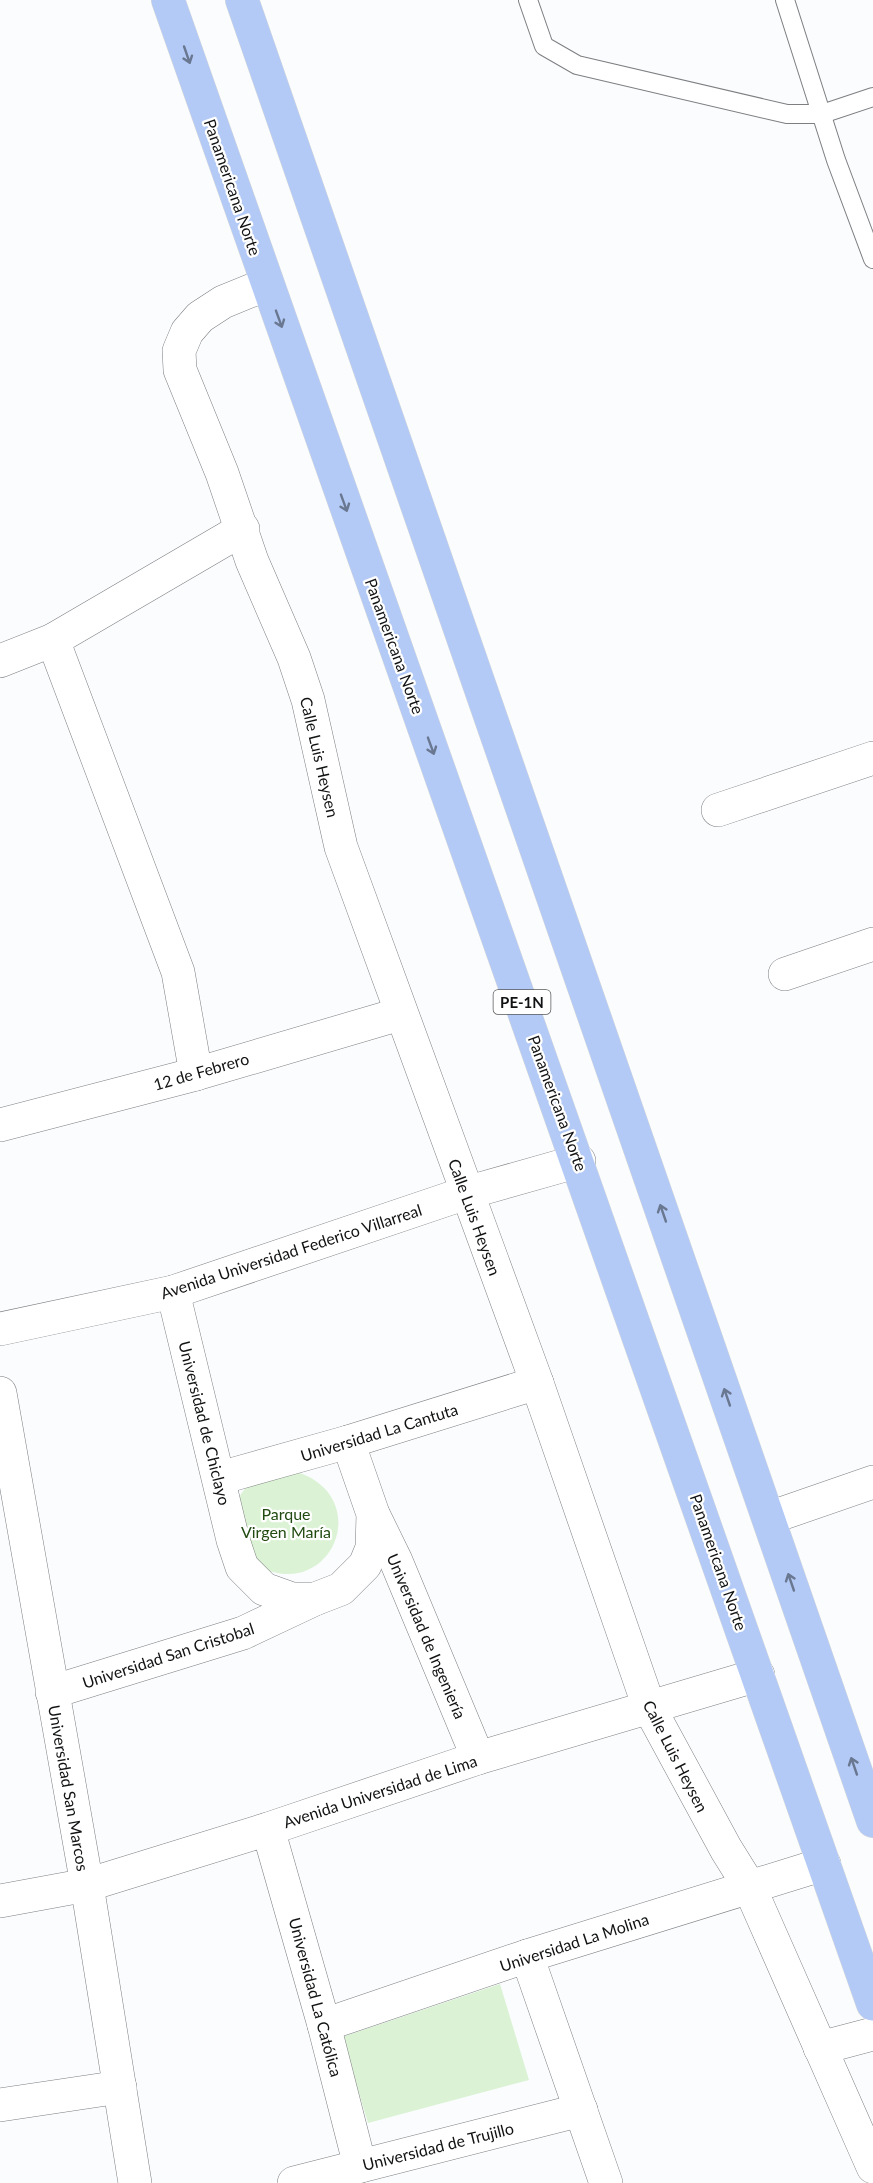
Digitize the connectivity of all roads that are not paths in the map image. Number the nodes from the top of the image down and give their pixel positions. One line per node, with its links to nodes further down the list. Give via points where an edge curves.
1 (168, 0): 8 (highway, Panamericana Norte / PE-1N, one-way to 8)
2 (242, 0): 29 (highway, one-way to 2)
3 (528, 0): 6 (lane, via 544,46 577,64 787,114)
4 (785, 0): 6 (lane)
5 (873, 98): 6 (lane)
6 (822, 114): 7 (lane)
7 (873, 259)
8 (267, 284): 9 (street, Calle Luis Heysen, via 200,317 187,332 179,351 180,370); 19 (highway, Panamericana Norte / PE-1N, one-way to 19)
9 (243, 529): 10 (street); 16 (street, Calle Luis Heysen, via 308,700 341,847)
10 (53, 640): 11 (street); 17 (street, via 178,972)
11 (0, 661)
12 (873, 758): 13 (street)
13 (718, 810)
14 (873, 944): 15 (street)
15 (785, 974)
16 (400, 1014): 17 (street, 12 de Febrero); 20 (street, Calle Luis Heysen)
17 (196, 1074): 18 (street, 12 de Febrero)
18 (0, 1125)
19 (579, 1161): 20 (street, Avenida Universidad Federico Villarreal); 32 (highway, Panamericana Norte / PE-1N)
20 (466, 1192): 21 (street, Avenida Universidad Federico Villarreal); 23 (street, Calle Luis Heysen)
21 (173, 1292): 22 (street, Avenida Universidad Federico Villarreal); 26 (street, Universidad de Chiclayo)
22 (0, 1329)
23 (537, 1383): 25 (street, Universidad La Cantuta); 34 (street, Calle Luis Heysen)
24 (0, 1393): 30 (street, Universidad San Marcos)
25 (348, 1442): 26 (street, Universidad La Cantuta); 28 (street, Universidad de Chiclayo)
26 (220, 1478): 31 (street, Universidad de Chiclayo, via 242,1567 264,1588 292,1599)
27 (873, 1482): 29 (street)
28 (373, 1514): 31 (street, Universidad de Chiclayo, via 372,1548 365,1565 340,1589); 35 (street, Universidad de Ingeniería)
29 (769, 1518): 36 (highway, one-way to 29)
30 (11, 1521): 33 (street, Universidad San Marcos)
31 (315, 1599): 33 (street, Universidad San Cristobal, via 243,1633)
32 (758, 1675): 34 (street, Avenida Universidad de Lima); 38 (highway, Panamericana Norte / PE-1N)
33 (52, 1692): 39 (street, Universidad San Marcos)
34 (649, 1707): 35 (street, Avenida Universidad de Lima); 40 (street, Calle Luis Heysen)
35 (478, 1758): 37 (street, Avenida Universidad de Lima)
36 (873, 1821)
37 (268, 1829): 39 (street, Avenida Universidad de Lima); 44 (street, Universidad La Católica)
38 (824, 1864): 40 (street, Universidad La Molina); 43 (highway, Panamericana Norte / PE-1N)
39 (87, 1885): 41 (street, Avenida Universidad de Lima); 47 (street, Universidad San Marcos)
40 (749, 1886): 42 (street, Universidad La Molina); 46 (street, Calle Luis Heysen)
41 (0, 1901)
42 (527, 1956): 44 (street, Universidad La Molina); 49 (street)
43 (873, 2004)
44 (324, 2025): 50 (street, Universidad La Católica)
45 (873, 2034): 46 (street)
46 (820, 2048): 51 (street, Calle Luis Heysen)
47 (120, 2087): 48 (street); 52 (street, Universidad San Marcos)
48 (0, 2105)
49 (581, 2110): 50 (street, Universidad de Trujillo); 54 (street)
50 (360, 2166): 53 (street, Universidad de Trujillo)
51 (873, 2167)
52 (135, 2183)
53 (294, 2183)
54 (606, 2183)

